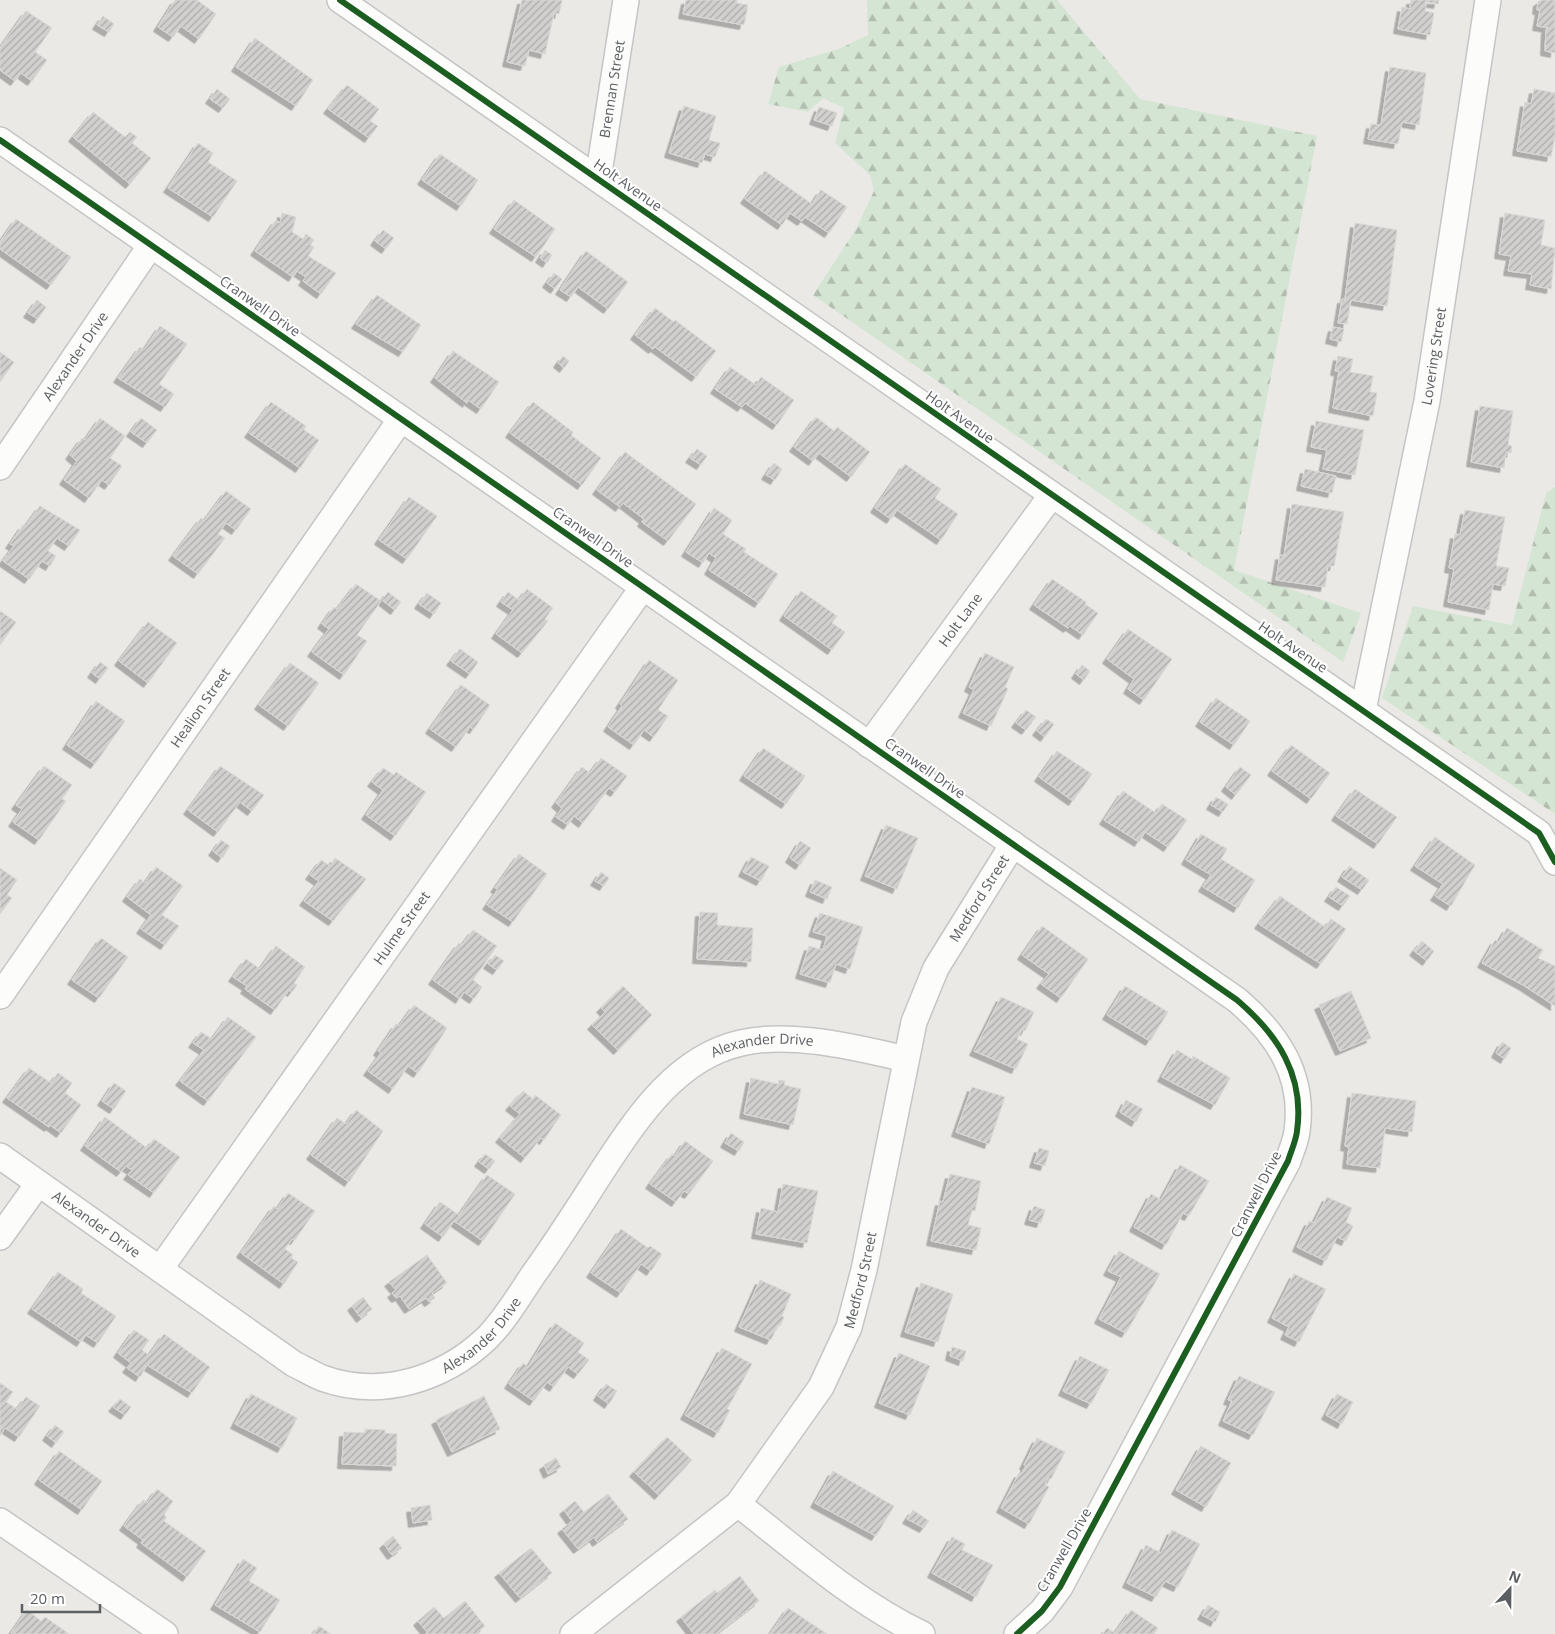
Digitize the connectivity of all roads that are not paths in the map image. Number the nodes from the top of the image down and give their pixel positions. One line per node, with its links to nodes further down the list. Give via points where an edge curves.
1 (340, 0): 5 (street, Holt Avenue)
2 (626, 0): 5 (street, Brennan Street)
3 (1488, 0): 11 (street, Lovering Street, via 1427,401)
4 (0, 140): 6 (street, Cranwell Drive)
5 (598, 179): 9 (street, Holt Avenue)
6 (151, 245): 7 (street, Cranwell Drive); 8 (street, Alexander Drive)
7 (401, 419): 10 (street, Cranwell Drive); 15 (street, Healion Street)
8 (0, 467)
9 (1051, 496): 11 (street, Holt Avenue); 12 (street, Holt Lane)
10 (642, 587): 12 (street, Cranwell Drive); 20 (street, Hulme Street)
11 (1363, 710): 14 (street, Holt Avenue, via 1539,833)
12 (869, 745): 13 (street, Cranwell Drive)
13 (1014, 844): 16 (street, Medford Street, via 936,968 914,1022); 26 (street, Cranwell Drive, via 1259,1019 1278,1042 1291,1070 1298,1100 1297,1132 1275,1188 1060,1588 1042,1612)
14 (1555, 862)
15 (0, 996)
16 (906, 1059): 20 (street, Alexander Drive, via 865,1050 771,1038 740,1043 684,1070 661,1090 624,1138 541,1265 487,1337 438,1372 410,1382 381,1388 321,1378 294,1364); 21 (street, Medford Street, via 864,1270 849,1328 821,1387)
17 (0, 1156): 18 (street, Alexander Drive)
18 (38, 1184): 19 (street); 20 (street, Alexander Drive)
19 (0, 1237)
20 (160, 1269)
21 (738, 1504): 24 (street, Medford Street); 25 (street, via 828,1574 904,1626)
22 (0, 1521): 23 (street)
23 (165, 1634)
24 (573, 1634)
25 (922, 1634)
26 (1017, 1634)

